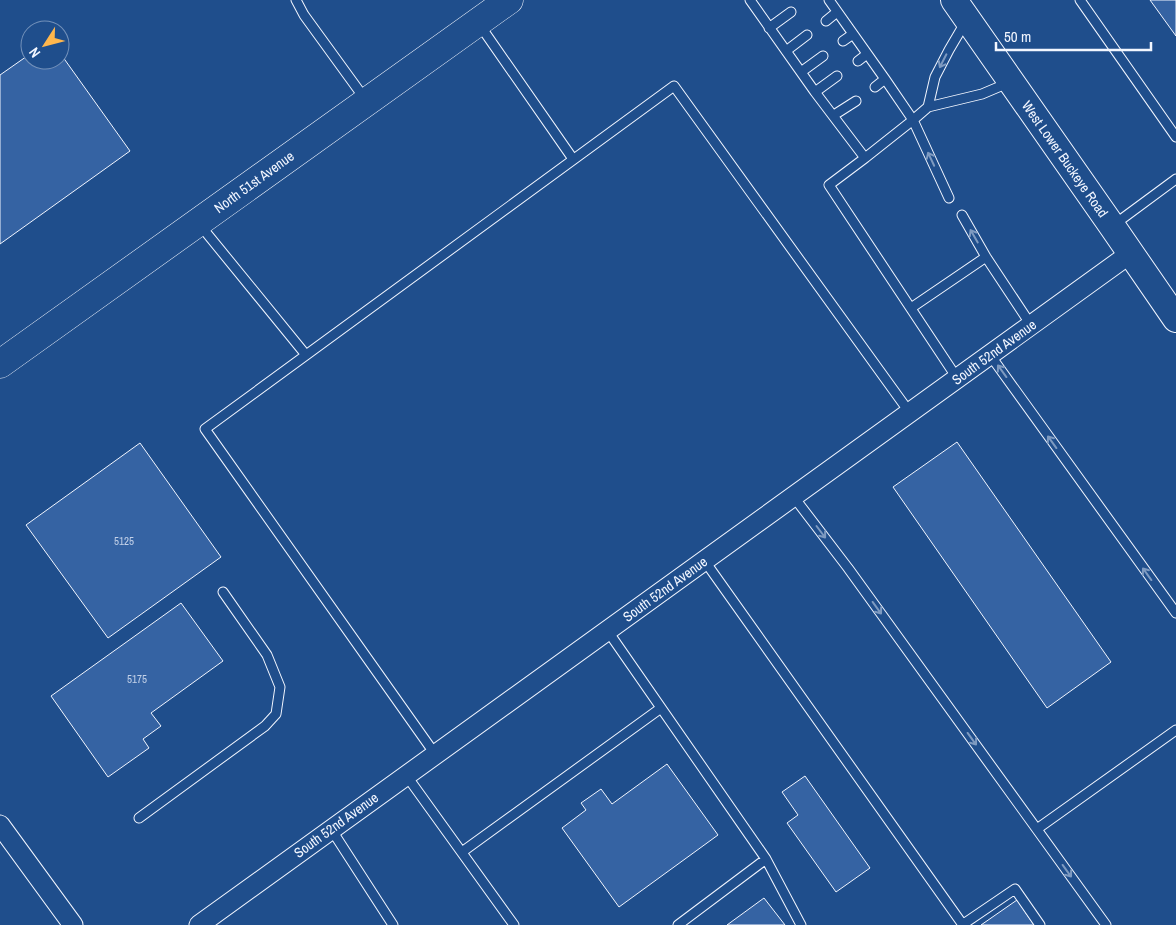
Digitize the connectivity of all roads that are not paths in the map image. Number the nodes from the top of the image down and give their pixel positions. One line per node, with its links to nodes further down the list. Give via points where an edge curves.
1 (296, 0): 25 (lane)
2 (509, 0): 10 (main road, North 51st Avenue)
3 (829, 0): 8 (lane)
4 (1080, 0): 30 (lane)
5 (755, 2): 11 (lane)
6 (961, 10): 22 (main road, West Lower Buckeye Road); 27 (lane, one-way to 27, via 949,50 935,77)
7 (790, 12): 11 (lane)
8 (838, 12): 9 (lane); 12 (lane)
9 (826, 21)
10 (477, 22): 25 (main road, North 51st Avenue); 32 (lane)
11 (769, 28): 15 (lane)
12 (853, 34): 14 (lane); 16 (lane)
13 (807, 35): 15 (lane)
14 (843, 41)
15 (786, 51): 19 (lane)
16 (867, 54): 18 (lane); 21 (lane)
17 (822, 56): 19 (lane)
18 (858, 61)
19 (801, 72): 24 (lane)
20 (837, 76): 24 (lane)
21 (885, 79): 23 (lane); 29 (lane)
22 (1011, 81): 27 (lane, via 982,94); 37 (main road, West Lower Buckeye Road)
23 (875, 87)
24 (816, 92): 28 (lane)
25 (366, 101): 36 (main road, North 51st Avenue)
26 (856, 101): 28 (lane)
27 (928, 107): 29 (lane)
28 (834, 115): 31 (lane)
29 (913, 120): 31 (lane); 34 (lane, one-way to 29)
30 (1176, 136)
31 (865, 158): 40 (lane, via 829,185)
32 (573, 159): 43 (lane); 47 (lane, via 674,86)
33 (1176, 179): 37 (lane)
34 (949, 198)
35 (962, 215): 39 (lane, one-way to 35)
36 (198, 222): 43 (lane); 45 (main road, North 51st Avenue)
37 (1112, 226): 38 (main road, West Lower Buckeye Road)
38 (1131, 253): 41 (main road, West Lower Buckeye Road); 42 (street, South 52nd Avenue)
39 (986, 257): 40 (lane); 42 (lane)
40 (911, 308): 46 (lane)
41 (1176, 319)
42 (1031, 325): 44 (street, South 52nd Avenue)
43 (306, 355): 55 (lane, via 205,429)
44 (990, 355): 46 (street, South 52nd Avenue); 51 (lane, one-way to 44)
45 (0, 364)
46 (957, 378): 47 (street, South 52nd Avenue)
47 (910, 412): 48 (street, South 52nd Avenue)
48 (793, 496): 49 (street, South 52nd Avenue); 60 (lane, one-way to 60)
49 (704, 560): 52 (street, South 52nd Avenue); 69 (lane)
50 (222, 592): 57 (lane, via 267,655 280,687 276,714 266,726)
51 (1176, 613)
52 (606, 630): 53 (lane); 55 (street, South 52nd Avenue)
53 (661, 708): 61 (lane); 62 (lane)
54 (1176, 730): 60 (lane)
55 (435, 754): 56 (street, South 52nd Avenue)
56 (406, 775): 59 (street, South 52nd Avenue); 61 (lane)
57 (139, 818)
58 (0, 826): 64 (street)
59 (332, 829): 65 (street, South 52nd Avenue); 66 (lane)
60 (1037, 829): 71 (lane, one-way to 71)
61 (462, 852): 63 (lane)
62 (766, 860): 67 (lane); 68 (lane)
63 (512, 922)
64 (73, 925)
65 (199, 925)
66 (393, 925)
67 (678, 925)
68 (801, 925)
69 (963, 925): 70 (lane, via 1015,889)
70 (1040, 925)
71 (1106, 925)

